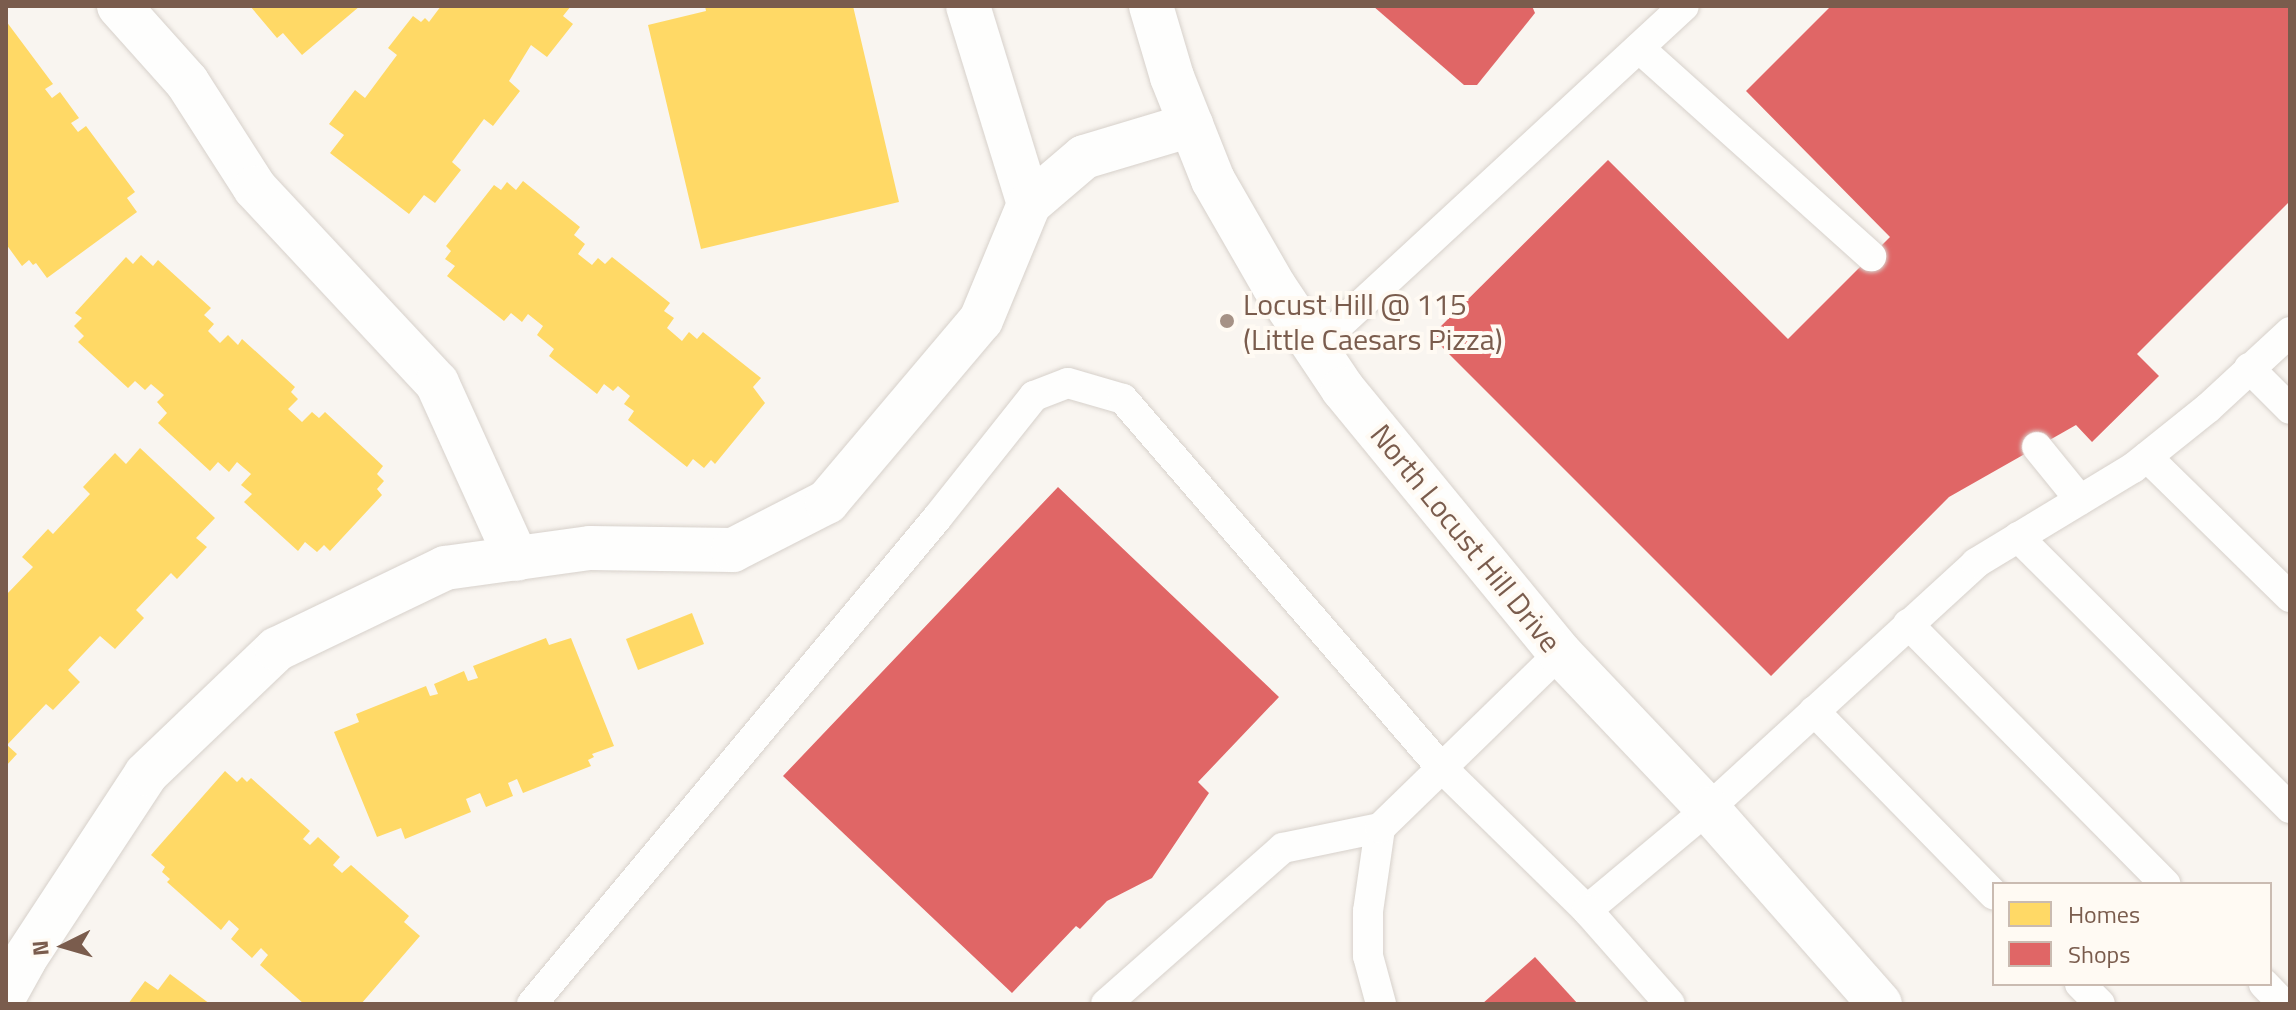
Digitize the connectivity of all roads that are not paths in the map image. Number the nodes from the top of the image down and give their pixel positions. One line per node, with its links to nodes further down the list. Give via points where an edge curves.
1 (119, 6): 17 (street, via 187,82 255,188 437,383)
2 (968, 6): 7 (street)
3 (1151, 6): 6 (street, North Locust Hill Drive)
4 (1684, 6): 5 (lane)
5 (1639, 48): 8 (lane); 10 (lane)
6 (1191, 125): 7 (street, via 1084,157); 10 (street, North Locust Hill Drive, via 1213,180)
7 (1029, 204): 17 (street, via 981,320 827,502 733,550 590,548)
8 (1871, 256)
9 (2290, 332): 11 (lane)
10 (1315, 347): 20 (street, North Locust Hill Drive, via 1343,389)
11 (2249, 368): 12 (lane); 14 (lane)
12 (2290, 409)
13 (2037, 447): 15 (lane)
14 (2147, 457): 15 (lane); 18 (lane)
15 (2080, 500): 16 (lane)
16 (2018, 537): 19 (lane, via 1976,563); 23 (lane)
17 (517, 559): 29 (street, via 445,568 277,649 146,774)
18 (2290, 597)
19 (1908, 624): 21 (lane); 26 (lane)
20 (1560, 653): 22 (lane); 24 (street, North Locust Hill Drive)
21 (1814, 711): 24 (lane); 27 (lane)
22 (1442, 768): 25 (lane); 28 (lane); 32 (lane, via 1123,399 1068,383 1034,396)
23 (2290, 808)
24 (1708, 809): 28 (lane); 36 (street, North Locust Hill Drive)
25 (1380, 828): 33 (lane, via 1283,848); 34 (lane, via 1368,911 1368,956)
26 (2163, 882)
27 (1992, 893)
28 (1587, 910): 35 (lane)
29 (12, 965)
30 (2082, 986): 37 (lane)
31 (2266, 986): 38 (lane)
32 (532, 1004)
33 (1106, 1004)
34 (1381, 1004)
35 (1670, 1004)
36 (1880, 1004)
37 (2100, 1004)
38 (2283, 1004)

